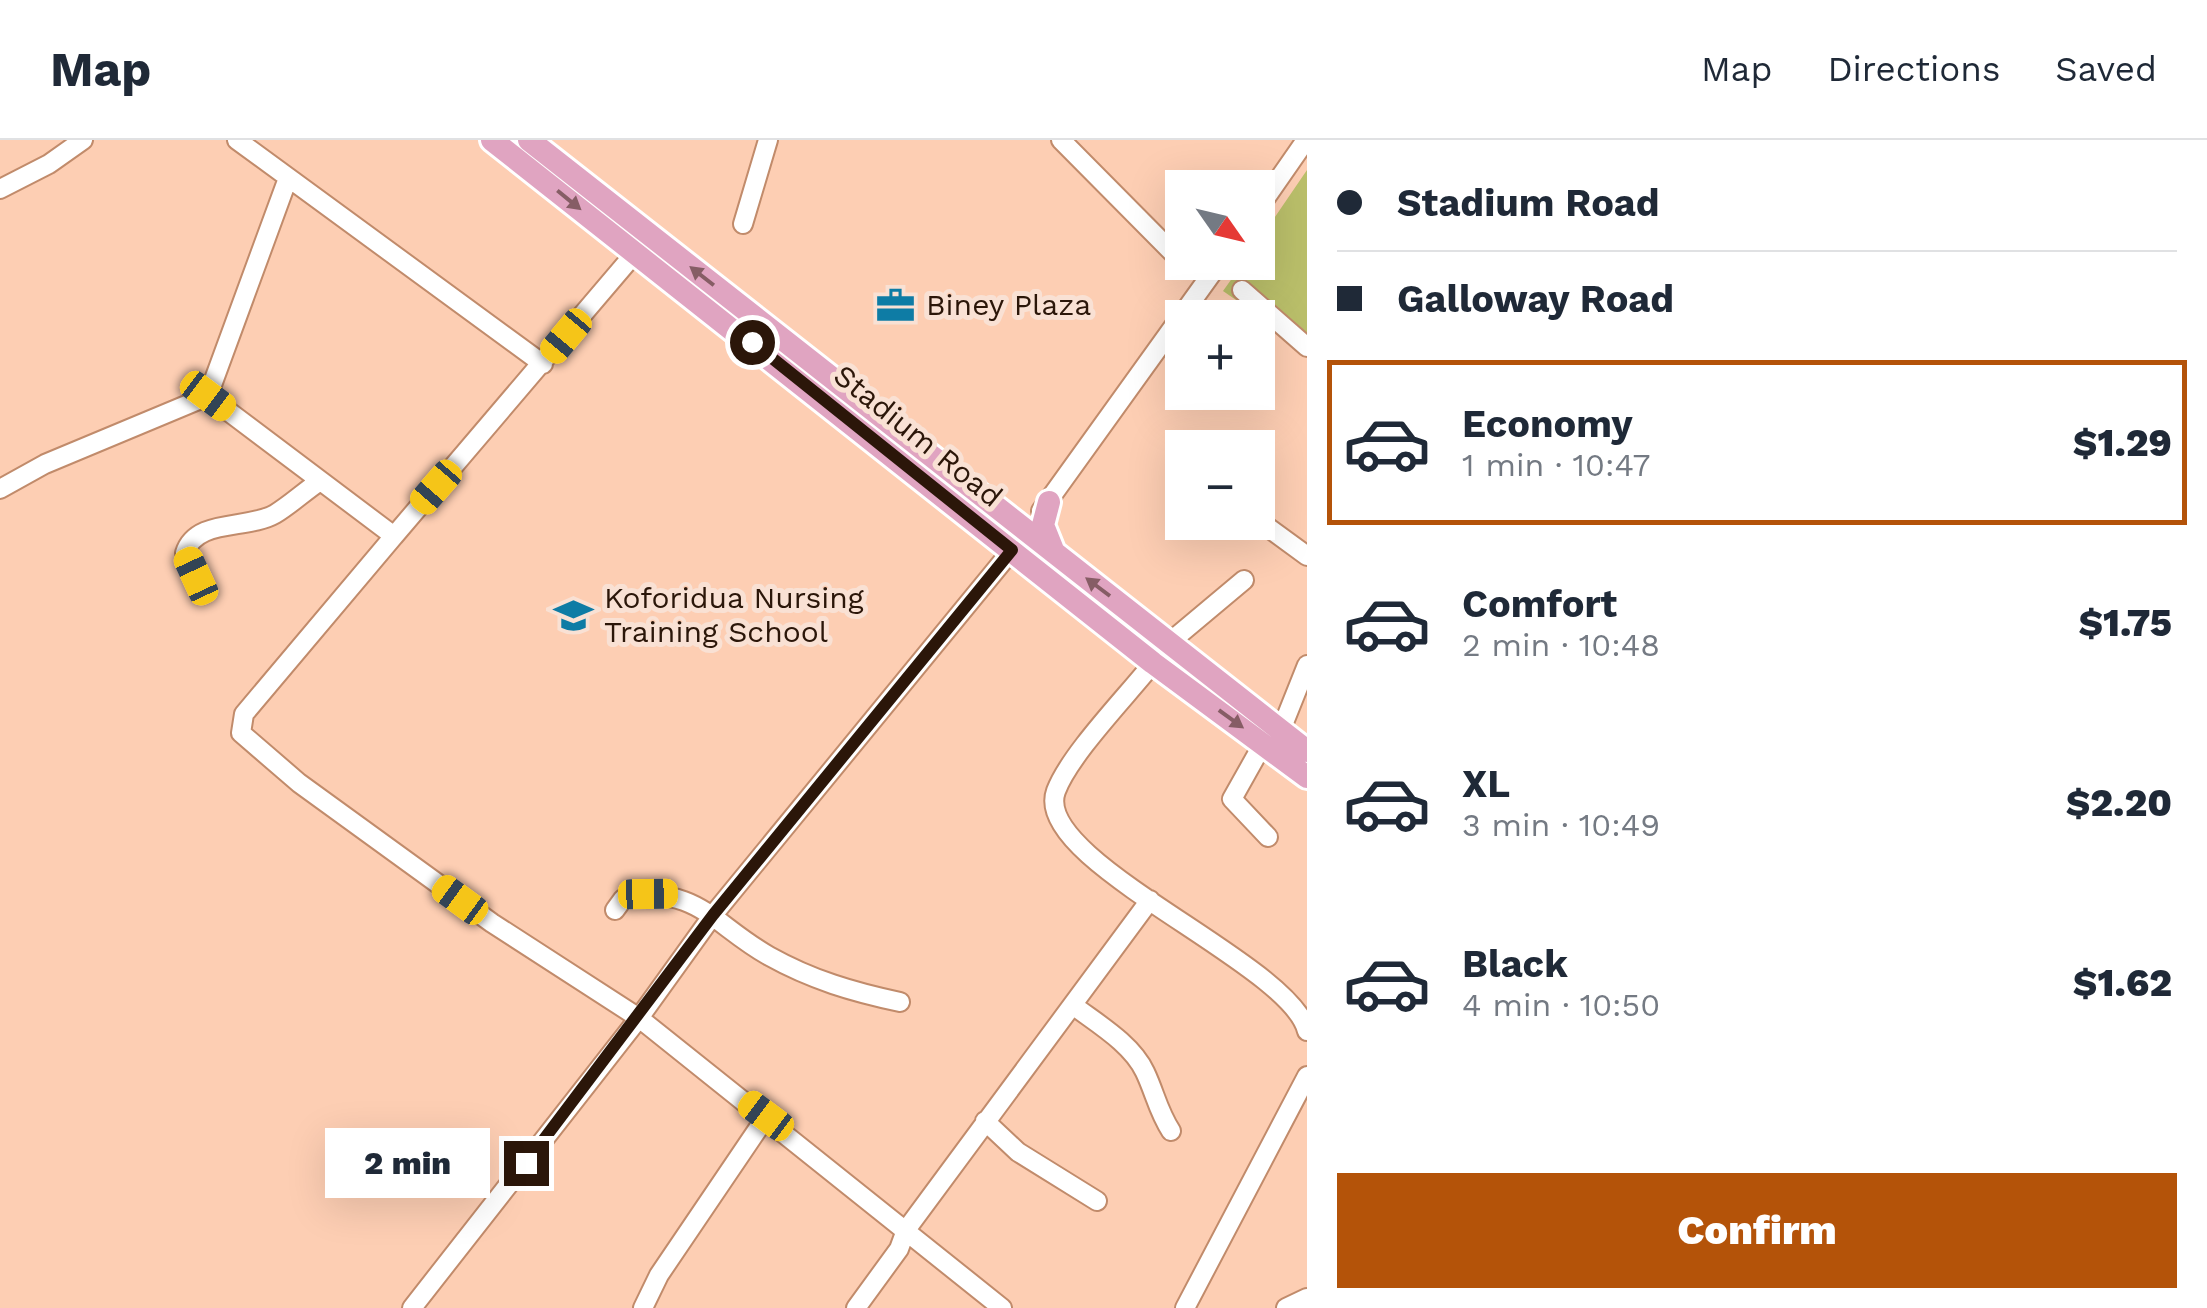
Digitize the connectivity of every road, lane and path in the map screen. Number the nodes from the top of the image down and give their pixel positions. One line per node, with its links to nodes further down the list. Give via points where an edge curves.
1 (83, 140): 10 (street)
2 (237, 140): 8 (street)
3 (492, 140): 13 (main road, Stadium Road, one-way to 13)
4 (529, 140): 24 (main road, Stadium Road, one-way to 4)
5 (768, 140): 11 (street)
6 (1061, 140): 12 (street)
7 (1306, 140): 9 (street)
8 (288, 178): 19 (street); 20 (street)
9 (1275, 185)
10 (0, 189)
11 (743, 224)
12 (1165, 244)
13 (635, 253): 19 (street); 27 (main road, Stadium Road)
14 (1200, 280): 16 (street)
15 (1208, 280): 16 (street)
16 (1205, 285): 23 (street)
17 (1242, 290): 18 (street)
18 (1307, 348)
19 (543, 364): 26 (street)
20 (208, 396): 21 (street); 22 (street)
21 (320, 481): 26 (street); 30 (street, via 273,515 204,530 188,542 185,553)
22 (0, 489)
23 (1049, 502): 24 (main road); 27 (street); 28 (main road, via 1044,532)
24 (1000, 513): 27 (main road, Stadium Road)
25 (1275, 532): 29 (street)
26 (394, 536): 44 (street, via 244,714 241,733 492,923)
27 (1019, 541): 28 (main road, Stadium Road); 33 (main road, Stadium Road); 41 (street)
28 (1057, 556): 32 (main road, Stadium Road, one-way to 28)
29 (1307, 556)
30 (196, 576)
31 (1244, 580): 32 (street)
32 (1170, 642): 35 (main road, Stadium Road)
33 (1153, 663): 35 (main road, Stadium Road, one-way to 35); 39 (street, via 1070,768 1054,806 1078,842)
34 (1307, 664): 35 (street)
35 (1272, 736): 36 (main road, Stadium Road); 37 (main road, Stadium Road); 38 (street, via 1232,799)
36 (1307, 751)
37 (1307, 777)
38 (1268, 837)
39 (1150, 900): 43 (street); 45 (street, via 1290,1003)
40 (615, 910): 41 (street, via 623,900 669,894)
41 (713, 915): 42 (street, via 766,954 836,989); 44 (street)
42 (900, 1002)
43 (1074, 1006): 48 (street); 49 (street, via 1130,1050)
44 (639, 1018): 47 (street); 53 (street)
45 (1307, 1031)
46 (1307, 1076): 57 (street)
47 (766, 1116): 51 (street); 54 (street)
48 (984, 1122): 50 (street); 51 (street)
49 (1171, 1131)
50 (1096, 1202)
51 (906, 1230): 55 (street, via 900,1249); 56 (street)
52 (1307, 1298): 58 (street)
53 (412, 1308)
54 (643, 1308)
55 (856, 1308)
56 (1002, 1308)
57 (1185, 1308)
58 (1286, 1308)

